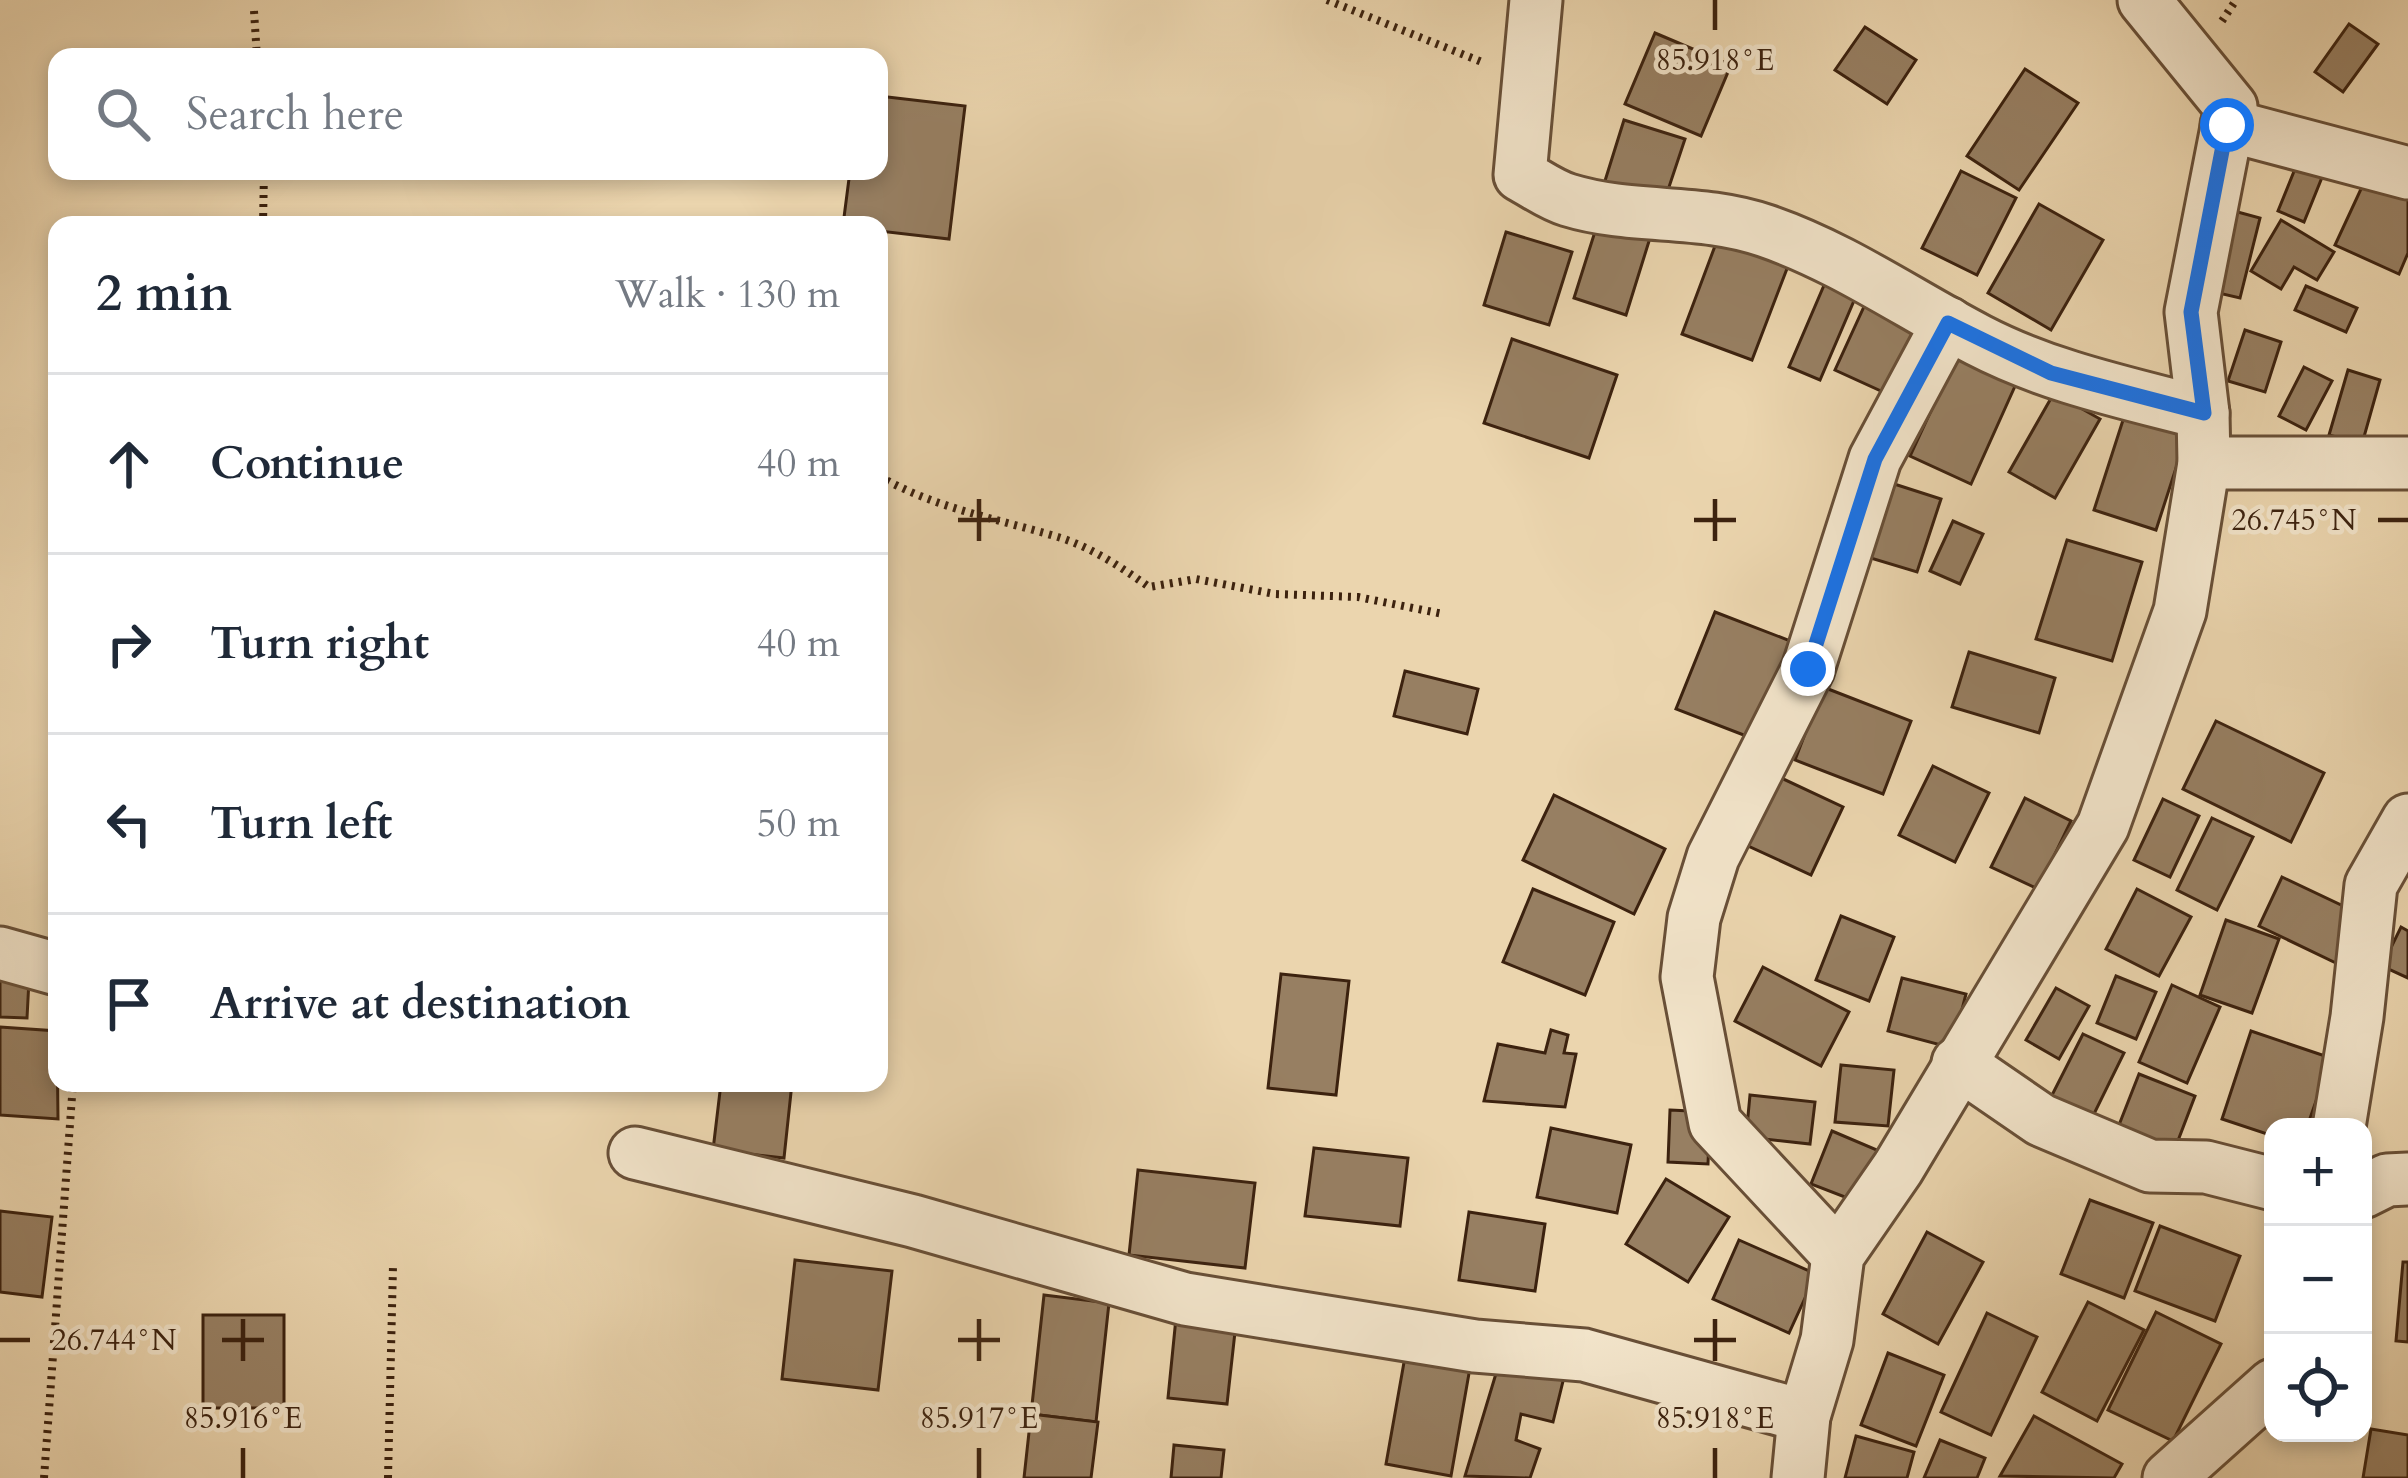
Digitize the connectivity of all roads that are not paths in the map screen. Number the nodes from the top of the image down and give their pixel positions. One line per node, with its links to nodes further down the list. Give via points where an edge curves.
1 (1536, 0): 5 (street, via 1520,175 1562,199 1600,208 1701,214 1766,230)
2 (2144, 0): 3 (street, via 2231,106)
3 (2227, 125): 4 (street); 6 (street, via 2191,312)
4 (2408, 173)
5 (1948, 323): 6 (street); 17 (street, via 1875,459 1808,669 1713,857 1694,918 1688,977 1715,1123)
6 (2204, 438): 7 (street); 11 (street, via 2180,611 2103,826)
7 (2408, 463)
8 (2408, 820): 12 (street, via 2371,884)
9 (0, 953): 10 (street)
10 (48, 966)
11 (1958, 1063): 15 (street, via 2041,1120 2150,1166 2206,1167); 17 (street)
12 (2340, 1118)
13 (635, 1154): 19 (street, via 1185,1298 1475,1346 1584,1355)
14 (2408, 1179): 16 (street)
15 (2264, 1182)
16 (2372, 1188)
17 (1838, 1255): 19 (street, via 1827,1340)
18 (2264, 1393): 21 (street)
19 (1804, 1416): 20 (street)
20 (1798, 1478)
21 (2169, 1478)

